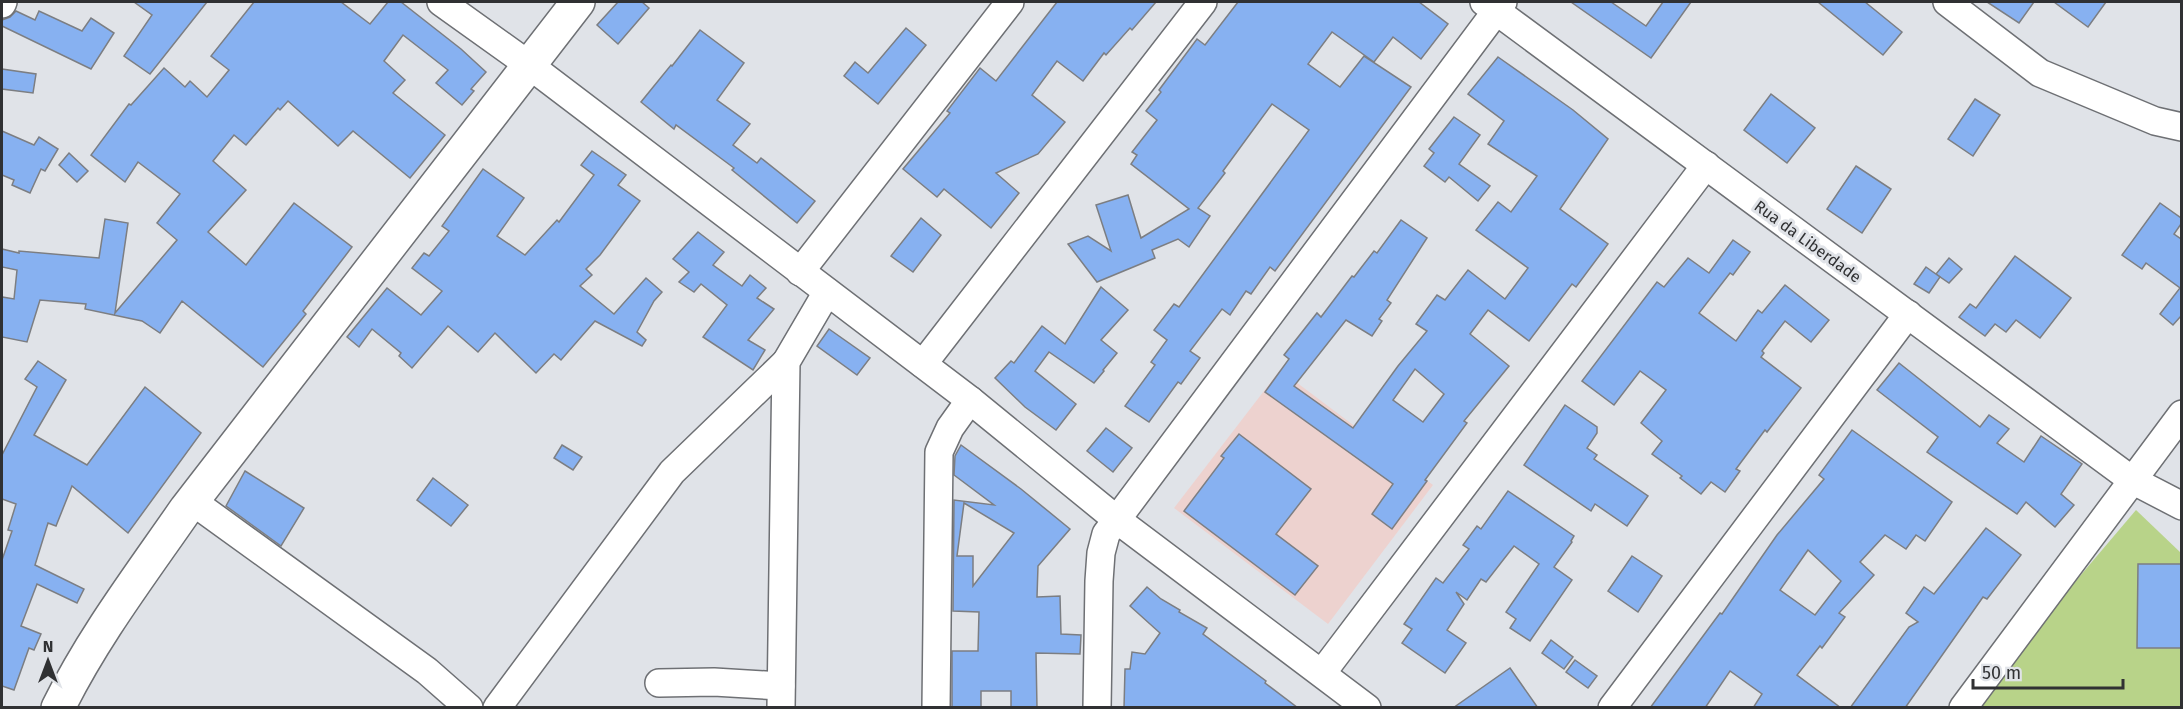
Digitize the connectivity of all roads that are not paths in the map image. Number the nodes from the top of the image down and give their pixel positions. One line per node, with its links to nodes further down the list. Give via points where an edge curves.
1 (441, 2): 7 (street)
2 (578, 2): 7 (main road)
3 (1010, 2): 10 (street)
4 (1203, 2): 14 (street)
5 (1947, 2): 8 (street, via 2040,73 2155,121)
6 (1495, 5): 9 (street, Rua da Liberdade); 20 (street)
7 (529, 65): 10 (street); 18 (main road)
8 (2181, 127)
9 (1706, 165): 12 (street, Rua da Liberdade); 21 (street)
10 (800, 272): 11 (street)
11 (827, 292): 13 (street); 14 (street)
12 (1908, 314): 17 (street, Rua da Liberdade); 31 (street)
13 (786, 362): 24 (street); 27 (street, via 672,472)
14 (923, 364): 15 (street)
15 (970, 400): 20 (street); 28 (street, via 939,452)
16 (2181, 414): 17 (street)
17 (2132, 480): 19 (street, Rua da Liberdade); 32 (street)
18 (192, 501): 23 (main road, via 128,592); 26 (street, via 427,671)
19 (2181, 506)
20 (1116, 519): 21 (street); 29 (street, via 1106,534 1101,553)
21 (1322, 673): 30 (street)
22 (659, 683): 24 (street, via 714,682)
23 (64, 695): 25 (main road)
24 (781, 697)
25 (31, 708)
26 (470, 708)
27 (496, 708)
28 (936, 708)
29 (1097, 708)
30 (1367, 708)
31 (1612, 708)
32 (1963, 708)

